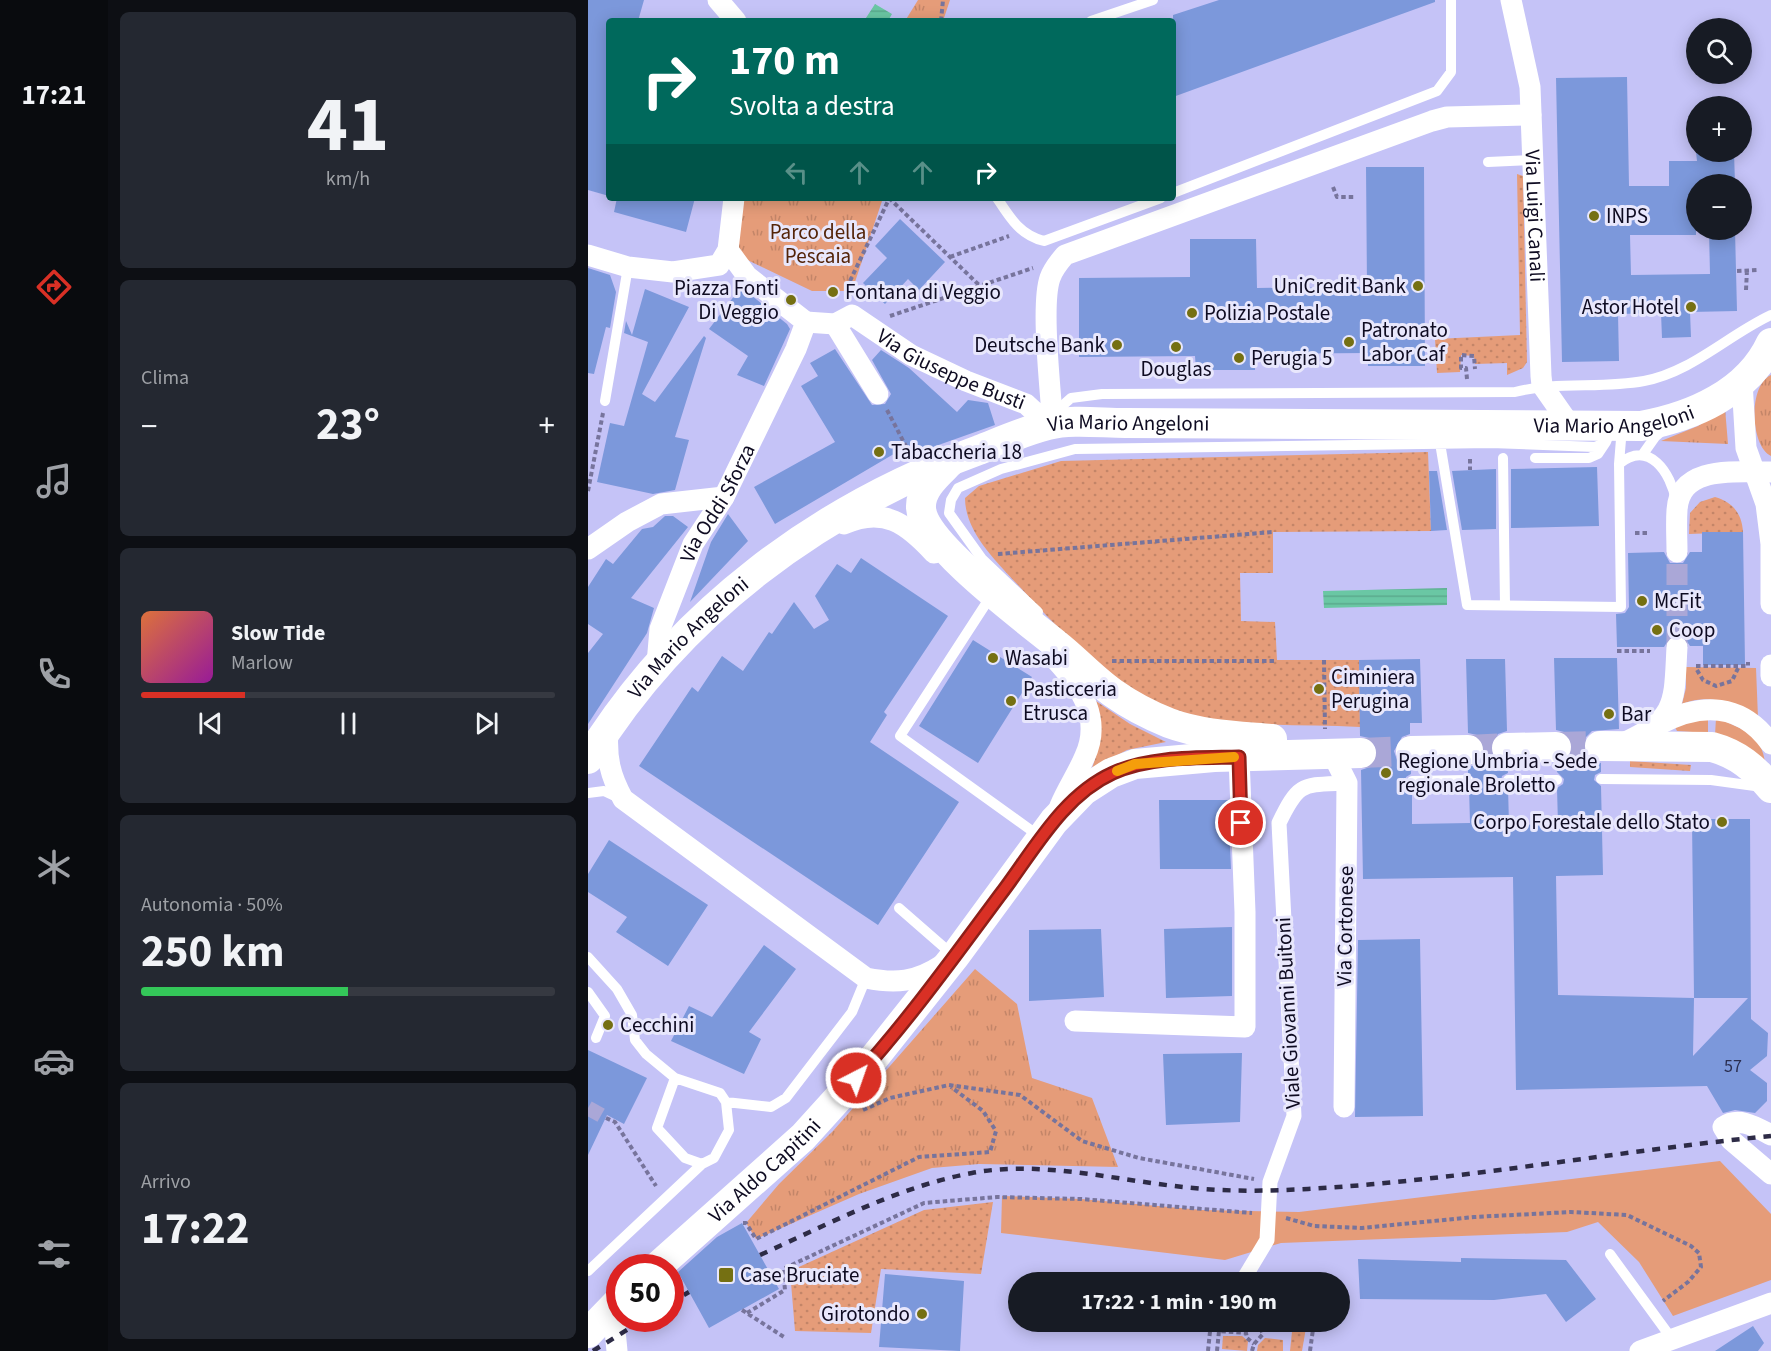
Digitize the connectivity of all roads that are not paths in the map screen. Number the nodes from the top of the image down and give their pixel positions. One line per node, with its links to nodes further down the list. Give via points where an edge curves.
1 (718, 0): 5 (street)
2 (1153, 0): 6 (lane)
3 (1451, 0): 10 (lane, via 1451,72 1437,91)
4 (1511, 0): 7 (street, Via Luigi Canali, via 1530,87)
5 (733, 18)
6 (1100, 18)
7 (1531, 115): 8 (street, Via Luigi Canali); 26 (street, via 1447,117 1432,121 1062,258 1048,287)
8 (1533, 160): 9 (lane); 22 (street, Via Luigi Canali)
9 (1488, 162)
10 (1176, 193)
11 (733, 201): 15 (street)
12 (999, 201): 13 (lane, via 1028,237 1044,241)
13 (1153, 201)
14 (588, 255): 16 (street)
15 (723, 257): 16 (street, via 672,272); 19 (street)
16 (628, 267): 24 (lane)
17 (1771, 315): 22 (lane, via 1685,366 1654,378)
18 (851, 321): 19 (street); 23 (street); 26 (street, Via Giuseppe Busti, via 911,355 1026,404)
19 (806, 322): 37 (street, Via Oddi Sforza)
20 (1769, 351): 21 (main road, Via Mario Angeloni)
21 (1742, 382): 25 (main road, Via Mario Angeloni); 36 (street, via 1746,448)
22 (1542, 385): 26 (lane, via 1515,392 1102,394 1071,398); 27 (street)
23 (878, 394)
24 (605, 400)
25 (1683, 416): 28 (main road, Via Mario Angeloni); 31 (lane, via 1655,436)
26 (1051, 420): 29 (main road, Via Mario Angeloni); 33 (main road, Via Mario Angeloni)
27 (1570, 424): 28 (main road, Via Mario Angeloni); 29 (main road, Via Mario Angeloni)
28 (1613, 431): 30 (lane, via 1595,447); 34 (lane, via 1598,454 1588,458); 35 (lane)
29 (1135, 435): 30 (lane); 46 (lane, via 1000,469 958,488 951,500 950,513 981,559 1046,621)
30 (1440, 443): 45 (lane, via 1467,605)
31 (1643, 454): 35 (lane, via 1629,456); 38 (lane, via 1664,470 1672,484)
32 (1503, 458): 45 (lane)
33 (954, 459): 40 (main road, Via Mario Angeloni, via 920,473); 46 (main road, via 922,496 925,522 971,574)
34 (1535, 459)
35 (1619, 464): 45 (lane, via 1621,607)
36 (1762, 472): 38 (street, via 1706,474 1693,480); 39 (street)
37 (724, 496): 41 (street, via 661,504); 48 (street, Via Oddi Sforza, via 693,544 660,629)
38 (1677, 508): 42 (street)
39 (1770, 532): 44 (street)
40 (799, 540): 43 (street, via 869,516 882,516 916,534 946,567); 48 (main road, Via Mario Angeloni, via 716,604)
41 (588, 549)
42 (1677, 552)
43 (987, 602): 68 (street, via 1053,657 1076,681 1088,704 1092,733 1086,755); 68 (lane, via 900,736)
44 (1771, 604)
45 (1505, 605)
46 (1059, 647): 59 (main road, via 1137,709 1170,723 1214,734 1306,741)
47 (1677, 649): 49 (street, via 1668,714)
48 (657, 664): 50 (main road, Via Mario Angeloni)
49 (1659, 724): 51 (street, via 1689,710 1724,710 1743,716); 52 (street)
50 (608, 727): 58 (main road, Via Mario Angeloni); 67 (street, via 606,758)
51 (1771, 744)
52 (1609, 746): 65 (main road, via 1712,747 1729,751 1754,768)
53 (1556, 747): 54 (main road)
54 (1507, 748)
55 (1468, 750): 56 (main road)
56 (1411, 751)
57 (1239, 757): 59 (main road, Via Aldo Capitini); 68 (main road, Via Aldo Capitini, via 1135,764 1111,773 1083,791); 74 (street, via 1245,1027)
58 (588, 759)
59 (1346, 765): 78 (street, Via Cortonese); 85 (street, Viale Giovanni Buitoni, via 1292,795 1280,824 1294,1116 1270,1182 1267,1240)
60 (1601, 779): 65 (lane, via 1711,780)
61 (1468, 780): 64 (lane)
62 (1508, 780): 63 (lane)
63 (1557, 780)
64 (1412, 781)
65 (1771, 788)
66 (588, 793): 67 (lane, via 604,791)
67 (623, 799): 72 (street)
68 (1048, 829): 70 (main road, Via Aldo Capitini)
69 (899, 908): 70 (lane)
70 (955, 956): 72 (street, via 914,981 892,983); 82 (main road, Via Aldo Capitini, via 870,1063 802,1137)
71 (588, 957): 76 (lane, via 617,989 632,1015 635,1040)
72 (866, 978): 77 (lane, via 852,1012 786,1098 771,1107)
73 (588, 992): 75 (lane, via 605,1016)
74 (1075, 1021)
75 (596, 1038)
76 (675, 1078): 77 (lane, via 720,1094); 80 (lane, via 657,1128 685,1158)
77 (726, 1102): 80 (lane, via 729,1130 714,1158)
78 (1344, 1107)
79 (1771, 1135): 81 (street, via 1749,1124 1731,1122 1723,1127 1731,1140)
80 (702, 1164): 84 (lane)
81 (1771, 1174)
82 (672, 1254)
83 (1610, 1254): 90 (lane)
84 (588, 1271)
85 (1248, 1272)
86 (1771, 1304): 90 (street)
87 (606, 1314): 89 (main road)
88 (615, 1332): 91 (street)
89 (588, 1333)
90 (1672, 1339): 92 (street)
91 (617, 1351)
92 (1640, 1351)

